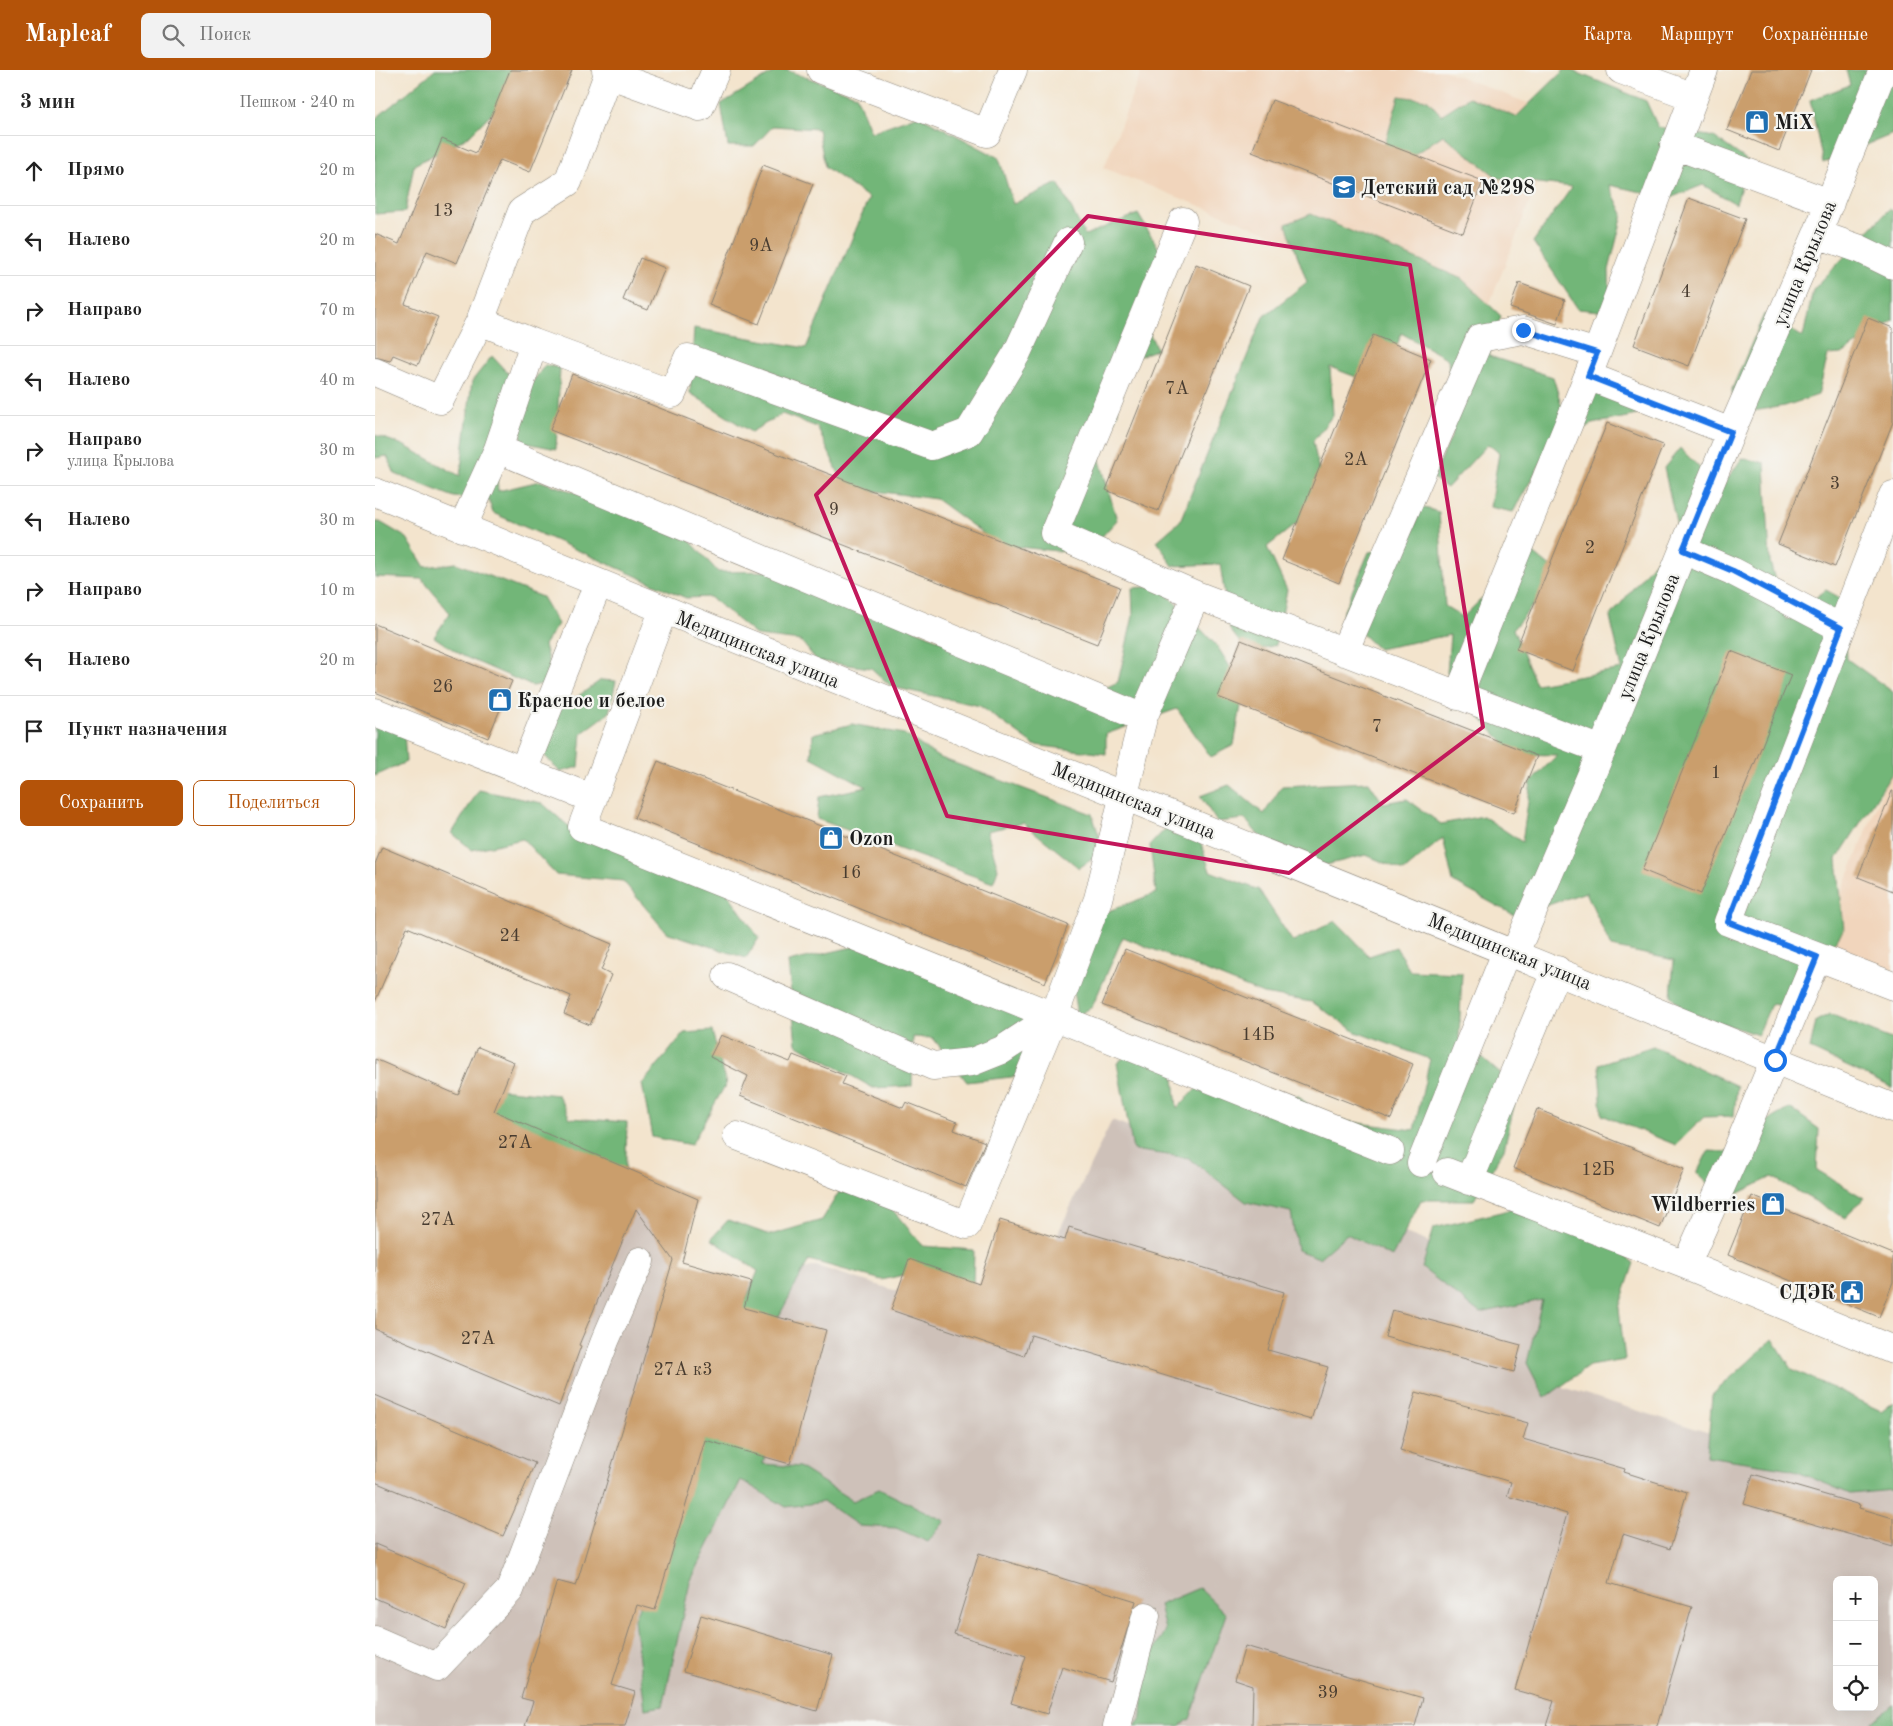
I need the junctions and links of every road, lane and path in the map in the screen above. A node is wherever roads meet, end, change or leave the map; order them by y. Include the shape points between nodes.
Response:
1 (717, 70) edge
2 (821, 70) edge
3 (1013, 70) edge
4 (1621, 70) edge
5 (1703, 70) edge
6 (1883, 70) edge
7 (607, 72) edge
8 (1694, 97) junction
9 (1674, 145) junction
10 (1830, 203) junction
11 (1183, 221) dead end
12 (1817, 234) junction
13 (1068, 242) dead end
14 (1893, 264) edge
15 (480, 321) junction
16 (534, 344) junction
17 (1593, 364) junction
18 (375, 372) edge
19 (1731, 432) junction
20 (498, 449) junction
21 (375, 492) edge
22 (1893, 495) edge
23 (462, 528) junction
24 (1683, 550) junction
25 (598, 584) junction
26 (1196, 595) junction
27 (663, 611) junction
28 (1841, 628) junction
29 (1344, 652) junction
30 (1458, 696) junction
31 (375, 712) edge
32 (1143, 718) junction
33 (1602, 750) junction
34 (523, 771) junction
35 (1125, 796) junction
36 (593, 799) junction
37 (1511, 952) junction
38 (1817, 957) junction
39 (1557, 970) junction
40 (727, 976) dead end
41 (1893, 986) edge
42 (1053, 1016) junction
43 (1775, 1060) junction
44 (1893, 1108) edge
45 (737, 1136) dead end
46 (1390, 1151) dead end
47 (1421, 1163) dead end
48 (640, 1261) dead end
49 (1686, 1266) junction
50 (1893, 1350) edge
51 (1146, 1616) dead end
52 (375, 1640) edge
53 (1117, 1726) edge

1 - 7 street via 700,107
2 - 3 street via 987,133
4 - 8 street
5 - 8 street
6 - 10 street, улица Крылова
7 - 15 street via 568,182 522,211
8 - 9 street
9 - 10 street
9 - 17 street
10 - 12 street, улица Крылова
11 - 26 street via 1054,533
12 - 14 street
12 - 19 street, улица Крылова
13 - 16 street via 1017,353 969,432 932,446 688,358 672,394
15 - 16 street
15 - 18 street via 440,400
16 - 20 street
17 - 19 street
17 - 29 street via 1523,330 1480,338
17 - 30 street
19 - 24 street, улица Крылова
20 - 23 street
20 - 32 street
21 - 23 street, Медицинская улица
22 - 28 street
23 - 25 street, Медицинская улица
24 - 28 street via 1733,571
24 - 33 street, улица Крылова
25 - 27 street, Медицинская улица
25 - 34 street
26 - 29 street
26 - 32 street
27 - 35 street, Медицинская улица
27 - 36 street
28 - 38 street via 1728,922
29 - 30 street
30 - 33 street
31 - 34 street
32 - 35 street
33 - 37 street, улица Крылова
34 - 36 street
35 - 37 street, Медицинская улица
35 - 42 street via 1097,899
36 - 42 street via 582,828
37 - 39 street, Медицинская улица
37 - 47 street, улица Крылова
38 - 41 street
38 - 43 street
39 - 43 street, Медицинская улица
39 - 49 street via 1458,1177
40 - 42 street via 933,1066 972,1062 1002,1050
42 - 45 street via 967,1225
42 - 46 street
43 - 44 street, Медицинская улица
43 - 49 street
48 - 52 street via 601,1350 510,1590 437,1668
49 - 50 street
51 - 53 street

